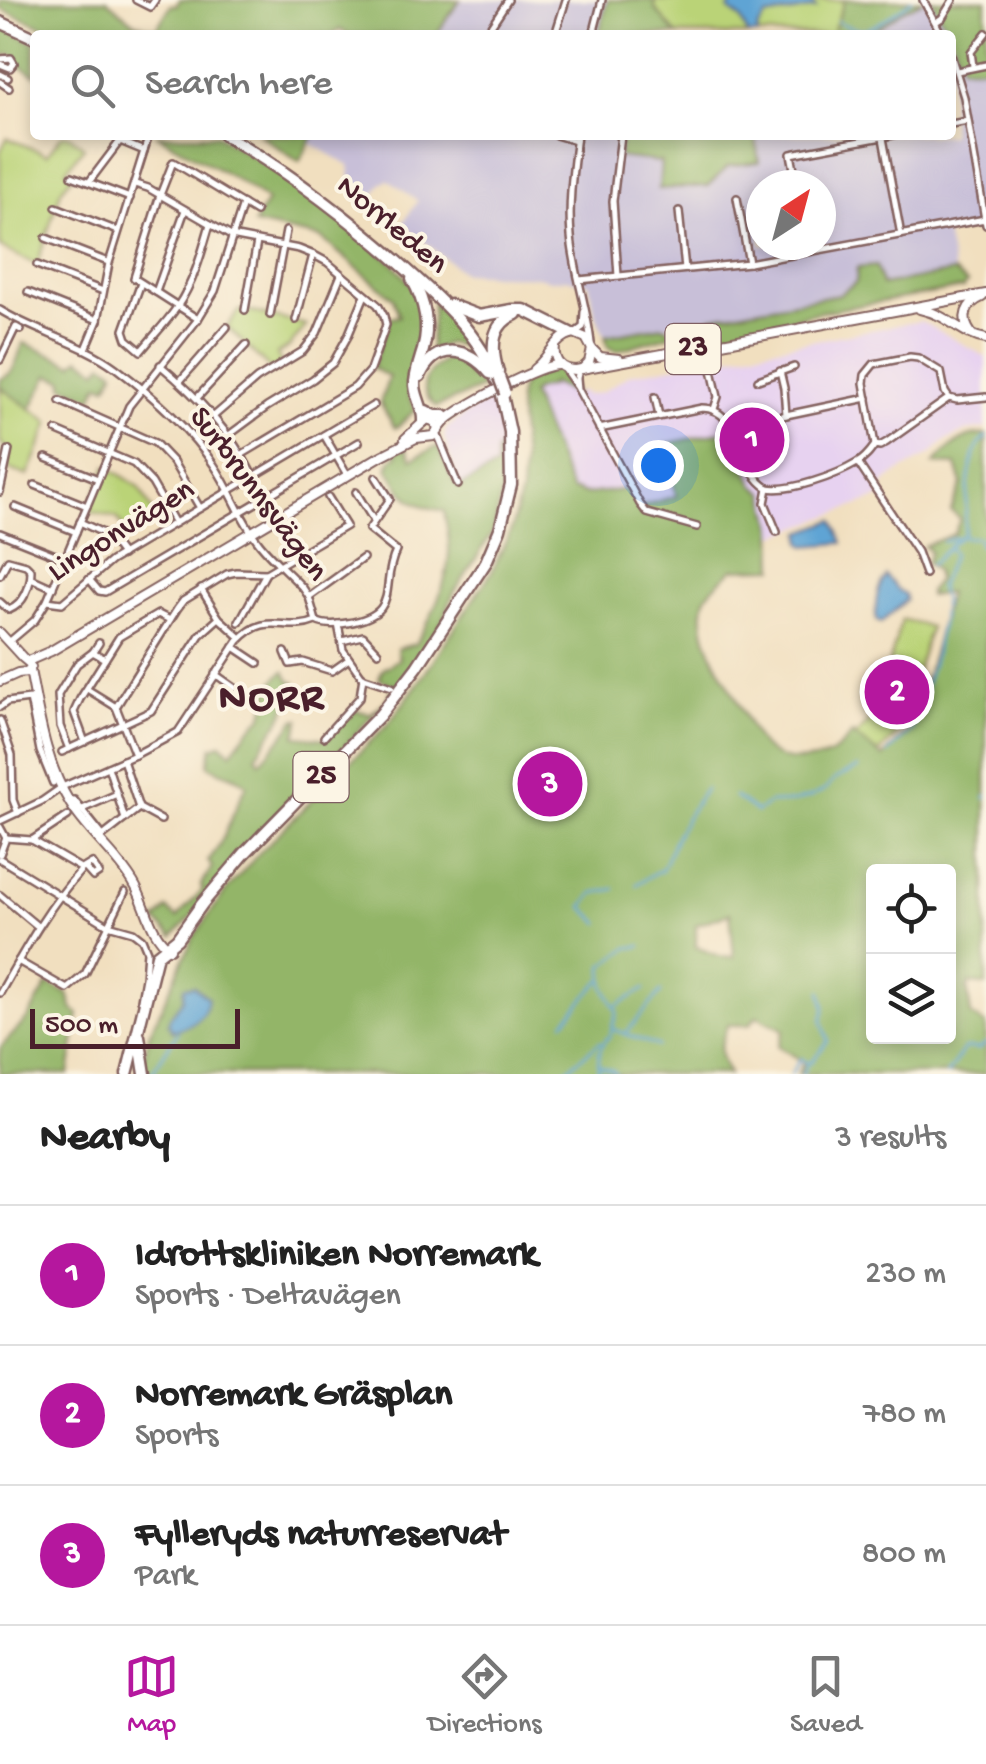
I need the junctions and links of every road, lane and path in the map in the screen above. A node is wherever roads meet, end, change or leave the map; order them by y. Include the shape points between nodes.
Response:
1 (136, 0) edge
2 (154, 0) edge
3 (508, 0) edge
4 (566, 0) edge
5 (602, 0) edge
6 (923, 0) edge
7 (953, 0) edge
8 (0, 20) edge
9 (937, 21) junction
10 (488, 30) edge
11 (557, 30) edge
12 (594, 30) edge
13 (940, 30) edge
14 (986, 33) edge
15 (30, 35) edge
16 (986, 65) edge
17 (973, 66) junction
18 (957, 70) joint
19 (0, 74) edge
20 (8, 78) dead end
21 (0, 82) edge
22 (9, 88) dead end
23 (968, 121) junction
24 (956, 123) edge
25 (148, 140) edge
26 (236, 140) edge
27 (236, 140) edge
28 (576, 140) edge
29 (620, 140) edge
30 (862, 140) edge
31 (883, 140) edge
32 (144, 151) junction
33 (794, 170) edge
34 (72, 176) dead end
35 (89, 182) junction
36 (134, 184) junction
37 (983, 192) edge
38 (160, 195) junction
39 (130, 198) junction
40 (737, 198) dead end
41 (243, 204) junction
42 (56, 207) dead end
43 (185, 210) junction
44 (679, 211) dead end
45 (256, 212) dead end
46 (986, 221) edge
47 (210, 224) junction
48 (286, 231) dead end
49 (119, 232) junction
50 (902, 235) junction
51 (234, 237) junction
52 (46, 238) dead end
53 (257, 242) junction
54 (836, 244) edge
55 (283, 246) junction
56 (314, 255) junction
57 (762, 260) edge
58 (109, 263) junction
59 (400, 263) junction
60 (750, 263) junction
61 (38, 265) dead end
62 (685, 270) junction
63 (342, 274) junction
64 (618, 276) junction
65 (579, 280) junction
66 (141, 283) junction
67 (581, 289) junction
68 (104, 291) junction
69 (28, 292) dead end
70 (156, 292) junction
71 (986, 293) edge
72 (365, 294) junction
73 (442, 300) junction
74 (178, 306) junction
75 (911, 308) junction
76 (0, 310) edge
77 (245, 310) dead end
78 (270, 314) dead end
79 (198, 319) junction
80 (98, 320) junction
81 (296, 320) dead end
82 (227, 327) dead end
83 (21, 330) dead end
84 (572, 333) junction
85 (974, 336) junction
86 (986, 339) edge
87 (557, 343) junction
88 (246, 345) dead end
89 (592, 347) junction
90 (86, 349) junction
91 (1, 355) edge
92 (710, 361) dead end
93 (160, 365) junction
94 (561, 366) junction
95 (794, 366) dead end
96 (581, 369) junction
97 (780, 371) junction
98 (498, 380) junction
99 (758, 380) dead end
100 (179, 381) junction
101 (141, 389) junction
102 (578, 389) junction
103 (655, 396) dead end
104 (986, 397) edge
105 (197, 398) junction
106 (866, 398) junction
107 (949, 398) junction
108 (60, 401) dead end
109 (374, 406) dead end
110 (714, 409) junction
111 (786, 415) junction
112 (214, 416) junction
113 (659, 416) junction
114 (429, 419) junction
115 (120, 426) junction
116 (599, 428) junction
117 (733, 431) junction
118 (58, 432) dead end
119 (229, 435) junction
120 (324, 435) junction
121 (432, 435) junction
122 (359, 442) dead end
123 (875, 446) junction
124 (8, 450) dead end
125 (109, 453) junction
126 (242, 454) junction
127 (336, 456) junction
128 (379, 457) junction
129 (46, 458) dead end
130 (858, 463) junction
131 (345, 475) junction
132 (252, 476) junction
133 (376, 477) dead end
134 (98, 479) junction
135 (35, 484) dead end
136 (458, 485) dead end
137 (768, 488) junction
138 (230, 491) junction
139 (0, 492) edge
140 (356, 492) dead end
141 (328, 496) dead end
142 (87, 506) junction
143 (16, 507) dead end
144 (200, 508) junction
145 (241, 512) junction
146 (374, 521) junction
147 (80, 522) junction
148 (176, 523) junction
149 (697, 527) dead end
150 (76, 532) junction
151 (777, 532) dead end
152 (0, 533) edge
153 (253, 533) junction
154 (122, 555) junction
155 (364, 558) dead end
156 (65, 559) junction
157 (281, 565) junction
158 (266, 573) junction
159 (925, 574) dead end
160 (0, 576) edge
161 (31, 578) junction
162 (88, 579) junction
163 (53, 588) junction
164 (202, 590) junction
165 (309, 596) junction
166 (48, 601) junction
167 (0, 602) edge
168 (219, 618) junction
169 (170, 620) junction
170 (316, 621) junction
171 (240, 622) dead end
172 (338, 624) junction
173 (240, 638) junction
174 (4, 639) edge
175 (342, 641) junction
176 (99, 643) dead end
177 (234, 646) junction
178 (93, 652) junction
179 (285, 652) dead end
180 (378, 652) dead end
181 (349, 659) junction
182 (104, 660) junction
183 (258, 663) dead end
184 (24, 667) junction
185 (215, 674) junction
186 (363, 677) junction
187 (0, 681) edge
188 (392, 686) dead end
189 (87, 688) junction
190 (235, 688) dead end
191 (33, 697) junction
192 (0, 707) edge
193 (116, 707) junction
194 (0, 720) edge
195 (122, 726) junction
196 (324, 736) dead end
197 (85, 742) junction
198 (135, 755) junction
199 (123, 760) junction
200 (108, 767) junction
201 (58, 785) junction
202 (117, 794) junction
203 (74, 800) dead end
204 (140, 808) junction
205 (80, 810) junction
206 (18, 812) junction
207 (68, 816) dead end
208 (125, 820) junction
209 (161, 820) dead end
210 (0, 824) edge
211 (6, 838) junction
212 (32, 840) junction
213 (0, 857) edge
214 (125, 892) dead end
215 (60, 894) junction
216 (0, 895) edge
217 (108, 925) junction
218 (37, 926) junction
219 (168, 948) junction
220 (18, 961) junction
221 (0, 993) edge
222 (137, 1037) junction
223 (125, 1074) edge
224 (145, 1074) edge

1 - 2 street via 150,6
3 - 10 street
4 - 11 street
5 - 12 street
6 - 9 street
7 - 9 street
8 - 15 highway
9 - 13 street
14 - 17 street via 971,52
16 - 17 street
17 - 18 street
18 - 23 street
19 - 20 street
21 - 22 street
23 - 24 street
23 - 37 street
25 - 32 street
26 - 59 highway, Norrleden / 23
27 - 73 highway, Norrleden / 23 via 350,217
28 - 65 street via 570,211
29 - 64 street via 613,201
30 - 33 street via 791,154
31 - 50 street
32 - 35 street via 120,141
32 - 36 street
34 - 35 street
35 - 39 street
36 - 38 street
36 - 39 street
37 - 46 street
38 - 41 street via 174,162
38 - 43 street
38 - 66 street via 134,278
39 - 49 street
40 - 60 street
41 - 45 street
41 - 51 street
42 - 49 street
43 - 47 street
43 - 70 street
44 - 62 street
46 - 50 street
47 - 51 street
47 - 74 street
48 - 55 street
49 - 58 street
50 - 54 street
51 - 53 street
51 - 79 street
52 - 58 street
53 - 55 street
53 - 77 street
55 - 56 street
55 - 78 street
56 - 63 street
56 - 81 street
57 - 60 street
58 - 68 street
59 - 98 highway, Norrleden / 25 via 460,322
59 - 114 highway, 23 via 426,318 414,385
60 - 62 street
61 - 68 street
62 - 64 street
63 - 72 street
63 - 112 street via 303,351
64 - 65 street
65 - 67 street
66 - 70 street
66 - 74 street via 124,332 142,351
67 - 84 street via 584,323
67 - 89 street
68 - 80 street
69 - 80 street
70 - 74 street
71 - 75 main road, 23
71 - 85 main road via 966,310
71 - 89 main road, 23 via 634,357 605,358
72 - 119 street via 333,363
72 - 126 street via 386,325 370,370 355,387
73 - 84 highway, 23 via 474,316 528,311
73 - 98 highway, Norrleden / 25 via 477,339
74 - 79 street
75 - 85 main road via 940,314
75 - 96 main road, 23
76 - 90 street, Surbrunnsvägen
79 - 93 street
80 - 90 street
82 - 100 street
83 - 91 street via 16,328
84 - 87 main road
84 - 89 main road, 23
85 - 86 main road
87 - 94 main road
87 - 98 highway via 555,332 532,316 506,318 493,348
87 - 114 main road via 536,368
88 - 105 street
89 - 96 main road
90 - 101 street, Surbrunnsvägen
92 - 110 street
93 - 100 street
93 - 101 street
94 - 96 main road, 23
94 - 102 street
94 - 121 main road, 23 via 547,366 490,394
95 - 97 street
96 - 102 street
97 - 99 street
97 - 111 street
98 - 114 highway via 469,355 440,354 419,380
98 - 219 highway, 25, bridge via 513,422 516,460 507,523 494,555 380,715 245,854
100 - 105 street
101 - 115 street
101 - 138 street, Surbrunnsvägen via 193,438
102 - 116 street
103 - 113 street
104 - 107 street
105 - 112 street
106 - 107 street via 869,367 910,357 941,372
106 - 111 street
106 - 123 street
107 - 123 street
108 - 115 street
109 - 120 street, Lingonvägen
110 - 113 street
110 - 117 street
111 - 117 street
112 - 119 street
113 - 116 street
114 - 121 main road via 438,424
114 - 121 main road, 23 via 420,432
114 - 128 main road
115 - 125 street
115 - 144 street via 163,450
116 - 149 street via 647,513
117 - 137 street via 754,476
118 - 125 street
119 - 126 street
120 - 127 street
120 - 132 street, Lingonvägen
121 - 128 main road
121 - 136 street
122 - 127 street
123 - 130 street
124 - 139 street
125 - 134 street
125 - 148 street via 147,476
126 - 132 street
127 - 131 street
127 - 145 street
128 - 131 main road
129 - 134 street
130 - 137 street via 780,490
130 - 159 street
131 - 153 main road
132 - 138 street, Lingonvägen
133 - 146 street via 390,499
134 - 142 street
135 - 142 street
137 - 151 street via 765,503
138 - 144 street, Lingonvägen
138 - 145 street, Surbrunnsvägen
140 - 146 street
141 - 157 street via 346,526
142 - 147 street
143 - 150 street
144 - 148 street, Lingonvägen
145 - 153 street, Surbrunnsvägen
145 - 162 street via 105,592
146 - 172 street via 368,529 396,550 388,594 364,619
147 - 150 street
147 - 154 street via 107,535
148 - 154 street, Lingonvägen
150 - 156 street
152 - 156 street
153 - 157 street, Surbrunnsvägen
153 - 184 main road
154 - 162 street, Lingonvägen
155 - 165 street
156 - 163 street
157 - 158 street
157 - 165 street, Surbrunnsvägen
158 - 164 street via 228,574
158 - 171 street
160 - 161 street via 11,559 30,568
161 - 163 street
161 - 167 street via 17,607
162 - 166 street, Lingonvägen via 62,604
163 - 166 street
164 - 168 street
164 - 169 street
165 - 170 street, Surbrunnsvägen
166 - 174 street via 32,623
168 - 173 street
168 - 195 street via 200,635 154,708
169 - 182 street via 158,614 120,636
169 - 193 street
170 - 172 street
170 - 173 street via 260,624
172 - 175 street
173 - 177 street
174 - 184 main road
175 - 180 street via 364,636
175 - 181 street
176 - 178 street
177 - 183 street
177 - 185 street
178 - 182 street
178 - 197 street via 59,692 66,751
179 - 181 street via 290,664 332,671
181 - 186 street
182 - 189 street
184 - 187 main road
184 - 191 main road
185 - 190 street
185 - 198 street via 178,732
186 - 188 street
186 - 196 street via 360,697
189 - 193 street
189 - 197 street via 74,712
191 - 192 street
191 - 201 main road
193 - 195 street
194 - 206 street via 12,755
195 - 197 street
195 - 198 street
198 - 199 street
199 - 200 street
199 - 204 street
200 - 201 street
200 - 202 street
201 - 206 street
201 - 219 main road via 126,870
202 - 205 street
202 - 208 street
203 - 205 street
204 - 208 street
204 - 209 street
205 - 208 street via 103,836
206 - 210 street
207 - 212 street
210 - 211 street
211 - 212 street
211 - 213 street
212 - 215 street via 84,868
213 - 215 street
214 - 217 street
215 - 217 street
215 - 218 street
216 - 218 street
217 - 220 street via 86,974 67,989
217 - 223 street via 138,934 147,951
218 - 220 street
219 - 222 highway, 25 via 155,959
220 - 221 street
222 - 223 highway, 25
222 - 224 highway

